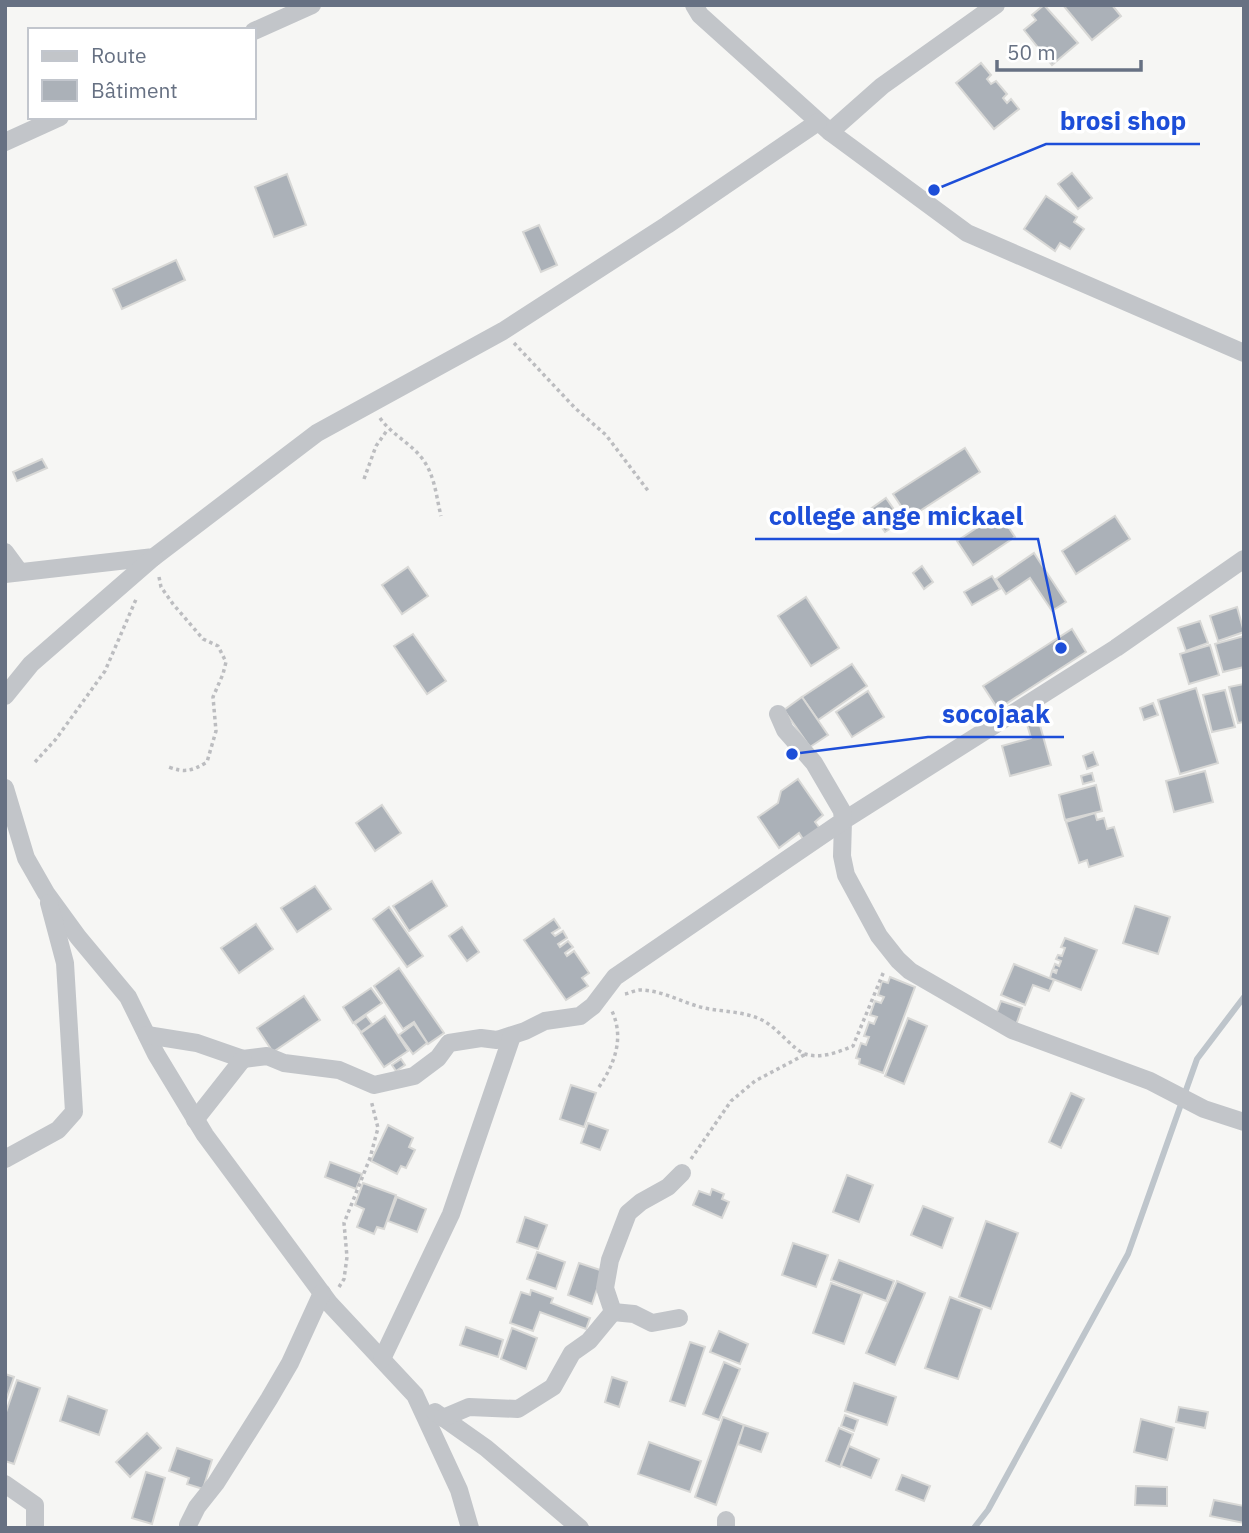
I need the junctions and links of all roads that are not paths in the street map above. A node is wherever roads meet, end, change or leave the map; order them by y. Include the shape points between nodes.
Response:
1 (312, 5) edge
2 (694, 5) edge
3 (996, 5) edge
4 (256, 30) edge
5 (56, 119) edge
6 (824, 127) junction
7 (5, 142) edge
8 (1244, 353) edge
9 (5, 552) edge
10 (154, 557) junction
11 (1244, 559) edge
12 (12, 572) edge
13 (5, 696) edge
14 (778, 714) dead end
15 (5, 788) edge
16 (843, 821) junction
17 (46, 893) junction
18 (147, 1035) junction
19 (512, 1035) junction
20 (243, 1059) junction
21 (195, 1120) junction
22 (1244, 1122) edge
23 (5, 1159) edge
24 (681, 1173) road end
25 (326, 1298) junction
26 (613, 1312) junction
27 (679, 1318) dead end
28 (382, 1359) junction
29 (415, 1395) junction
30 (443, 1418) junction
31 (5, 1484) edge
32 (35, 1528) edge
33 (189, 1528) edge
34 (470, 1528) edge
35 (580, 1528) edge

1 - 4 street
2 - 6 street
3 - 6 street
5 - 7 street
6 - 8 street via 967,233
6 - 10 street via 503,331 317,433
9 - 12 street
10 - 12 street
10 - 13 street via 31,664
11 - 16 street via 1115,648
14 - 16 street via 785,730 814,763 842,811
15 - 17 street via 26,858
16 - 19 street via 615,977 580,1016 545,1021
16 - 22 street via 846,875 879,936 910,971 1012,1030
17 - 18 street via 128,997
17 - 23 street via 65,963 74,1112 58,1130
18 - 20 street via 197,1043
18 - 21 street
19 - 20 street via 449,1043 414,1076 373,1085 339,1070 284,1063 267,1056
19 - 28 street via 450,1214
20 - 21 street
21 - 25 street
24 - 26 street via 628,1213 605,1288
25 - 28 street
25 - 33 street via 229,1462 197,1507
26 - 27 street via 634,1314 652,1323
26 - 30 street via 589,1341 572,1353 553,1387 518,1409 469,1407
28 - 29 street
29 - 30 street
29 - 34 street via 459,1490
30 - 35 street via 496,1456
31 - 32 street via 35,1505

